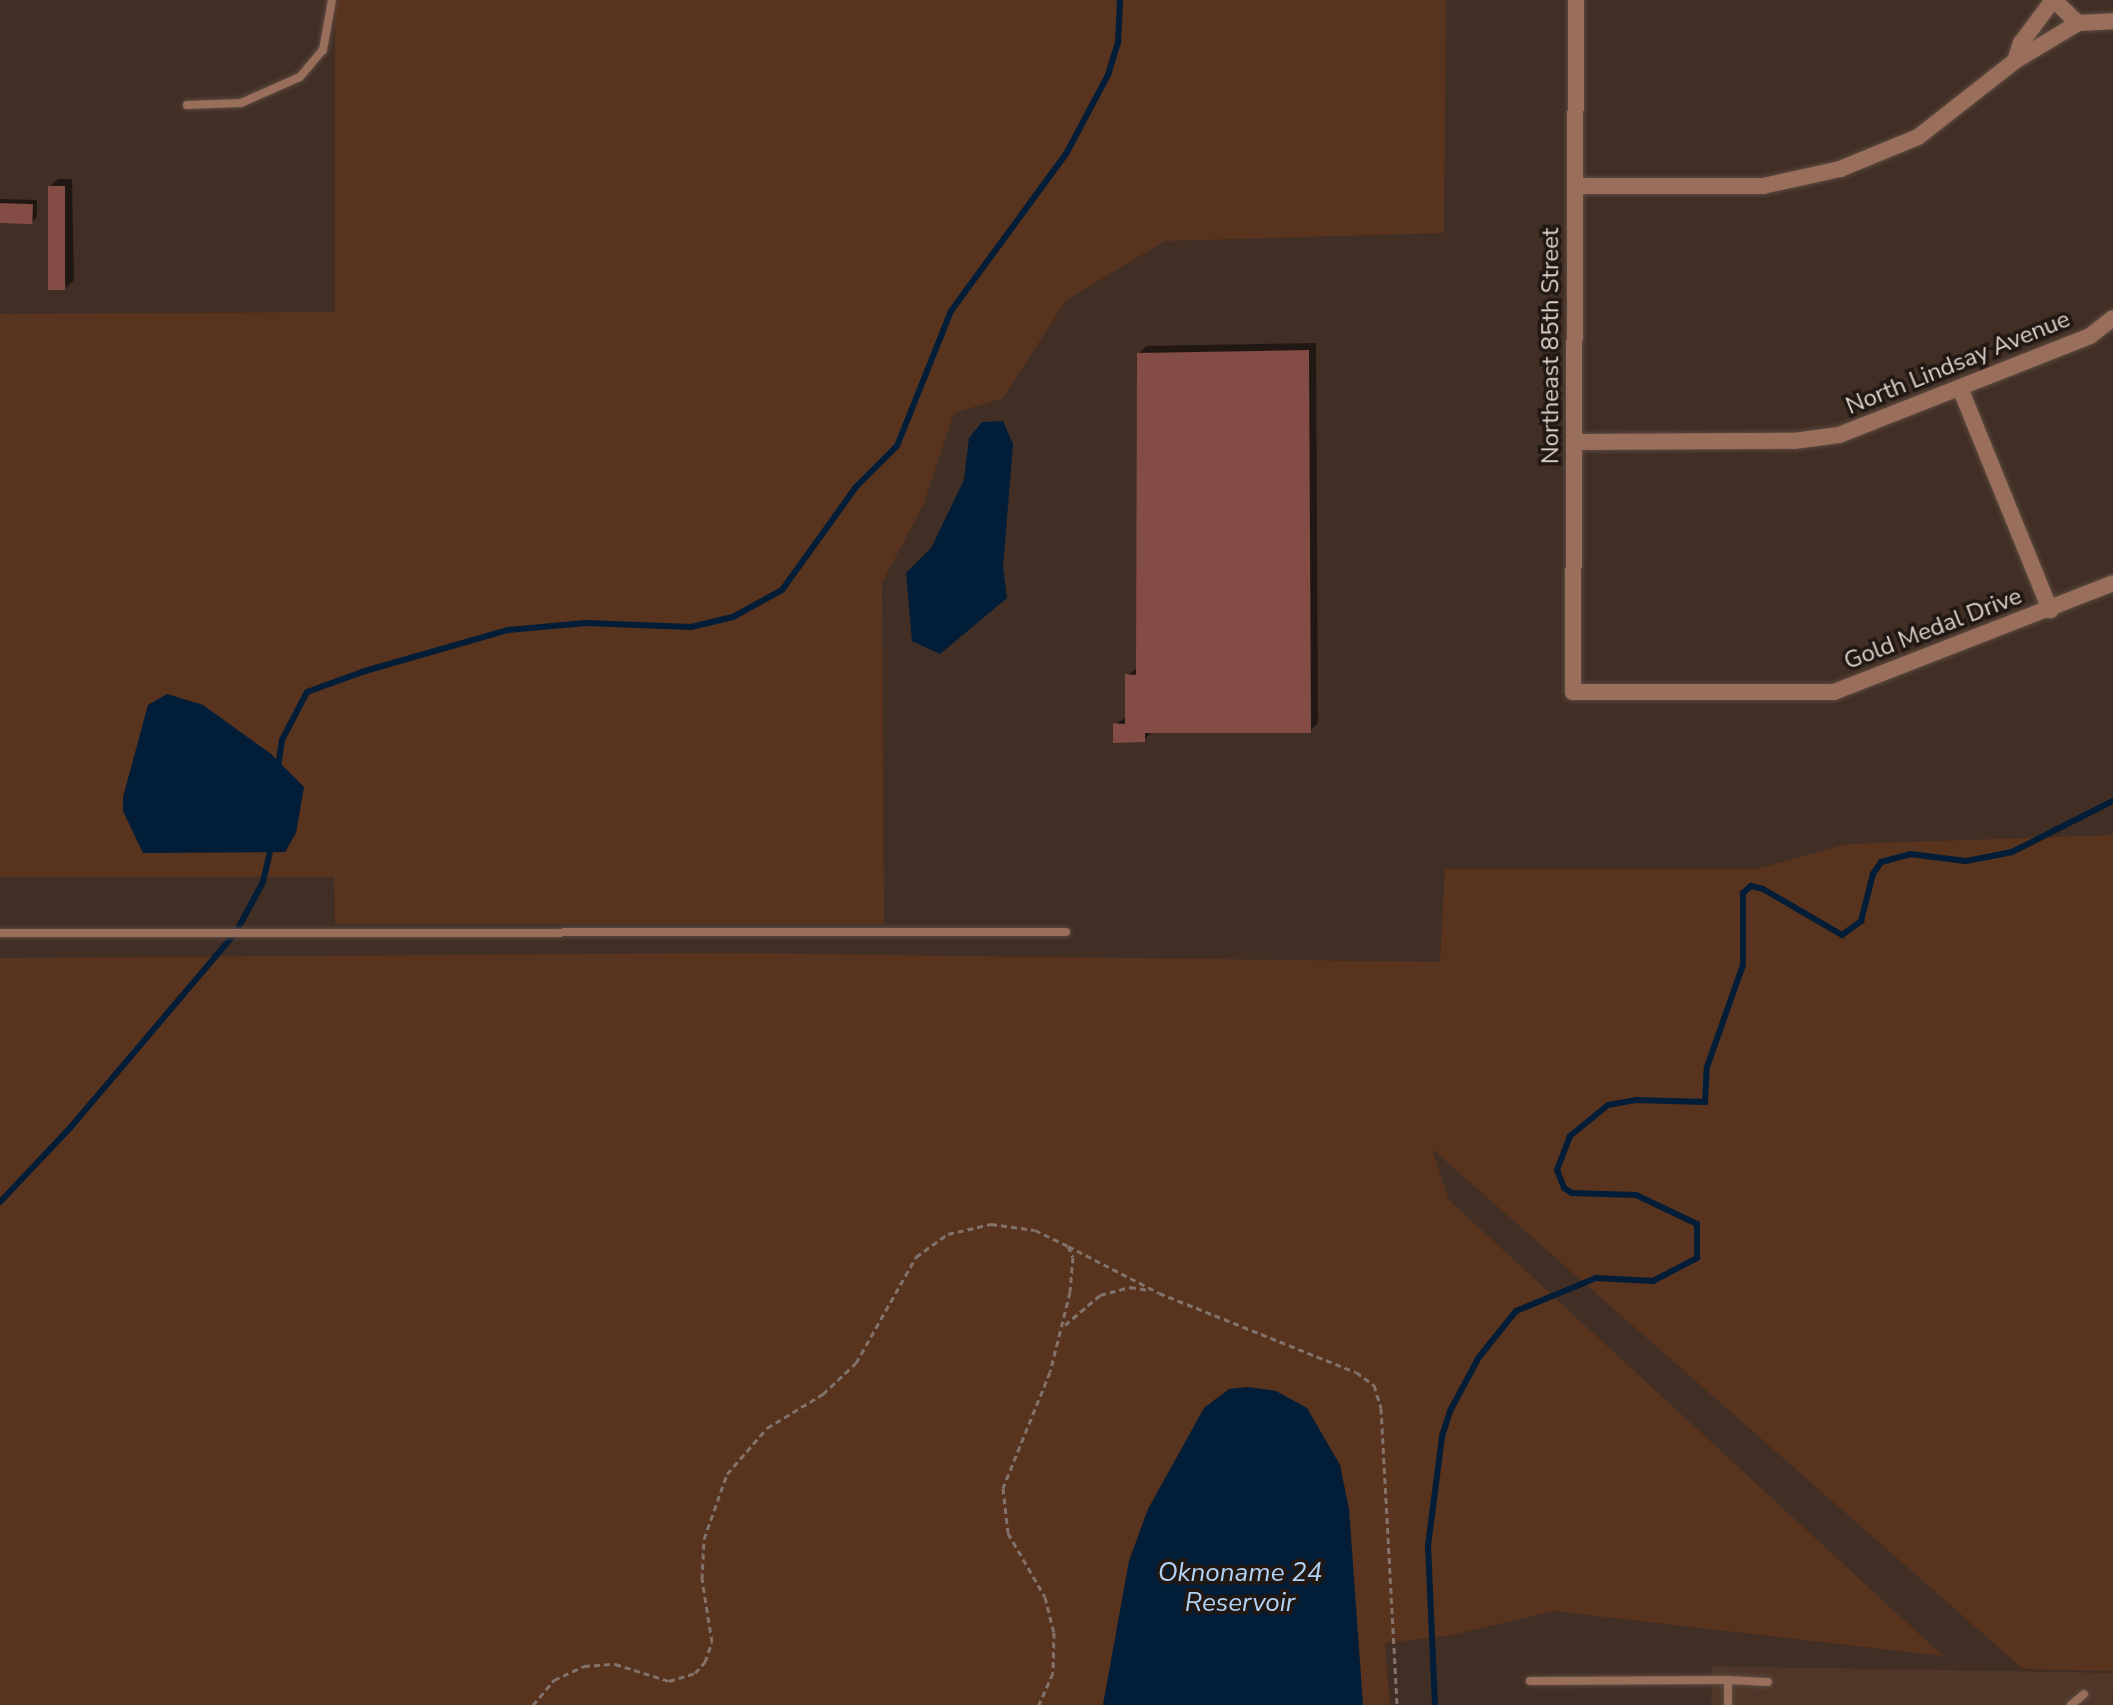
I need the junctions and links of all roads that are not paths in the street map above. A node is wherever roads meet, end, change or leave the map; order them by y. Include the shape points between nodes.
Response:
1 (332, 0) edge
2 (1576, 0) edge
3 (2054, 0) edge
4 (2078, 23) junction
5 (2110, 24) edge
6 (2015, 61) junction
7 (187, 105) dead end
8 (1575, 186) junction
9 (2113, 318) edge
10 (1960, 388) junction
11 (1575, 442) junction
12 (2113, 583) edge
13 (2050, 610) junction
14 (1573, 692) joint
15 (1066, 932) dead end
16 (0, 933) edge
17 (1728, 1680) junction
18 (1530, 1681) dead end
19 (1768, 1682) dead end
20 (2084, 1694) dead end
21 (1728, 1705) edge
22 (2071, 1705) edge

1 - 7 lane via 323,50 300,77 241,103
2 - 8 street, Northeast 85th Street
3 - 4 street
3 - 6 street via 2021,43
4 - 5 street
4 - 6 street
6 - 8 street via 1918,137 1840,169 1763,186
8 - 11 street, Northeast 85th Street
9 - 10 street, North Lindsay Avenue via 2090,336
10 - 11 street, North Lindsay Avenue via 1839,435 1794,441
10 - 13 street
11 - 14 street, Northeast 85th Street
12 - 13 street, Gold Medal Drive
13 - 14 street, Gold Medal Drive via 1834,692
15 - 16 lane
17 - 18 lane
17 - 19 lane
17 - 21 lane
20 - 22 lane

